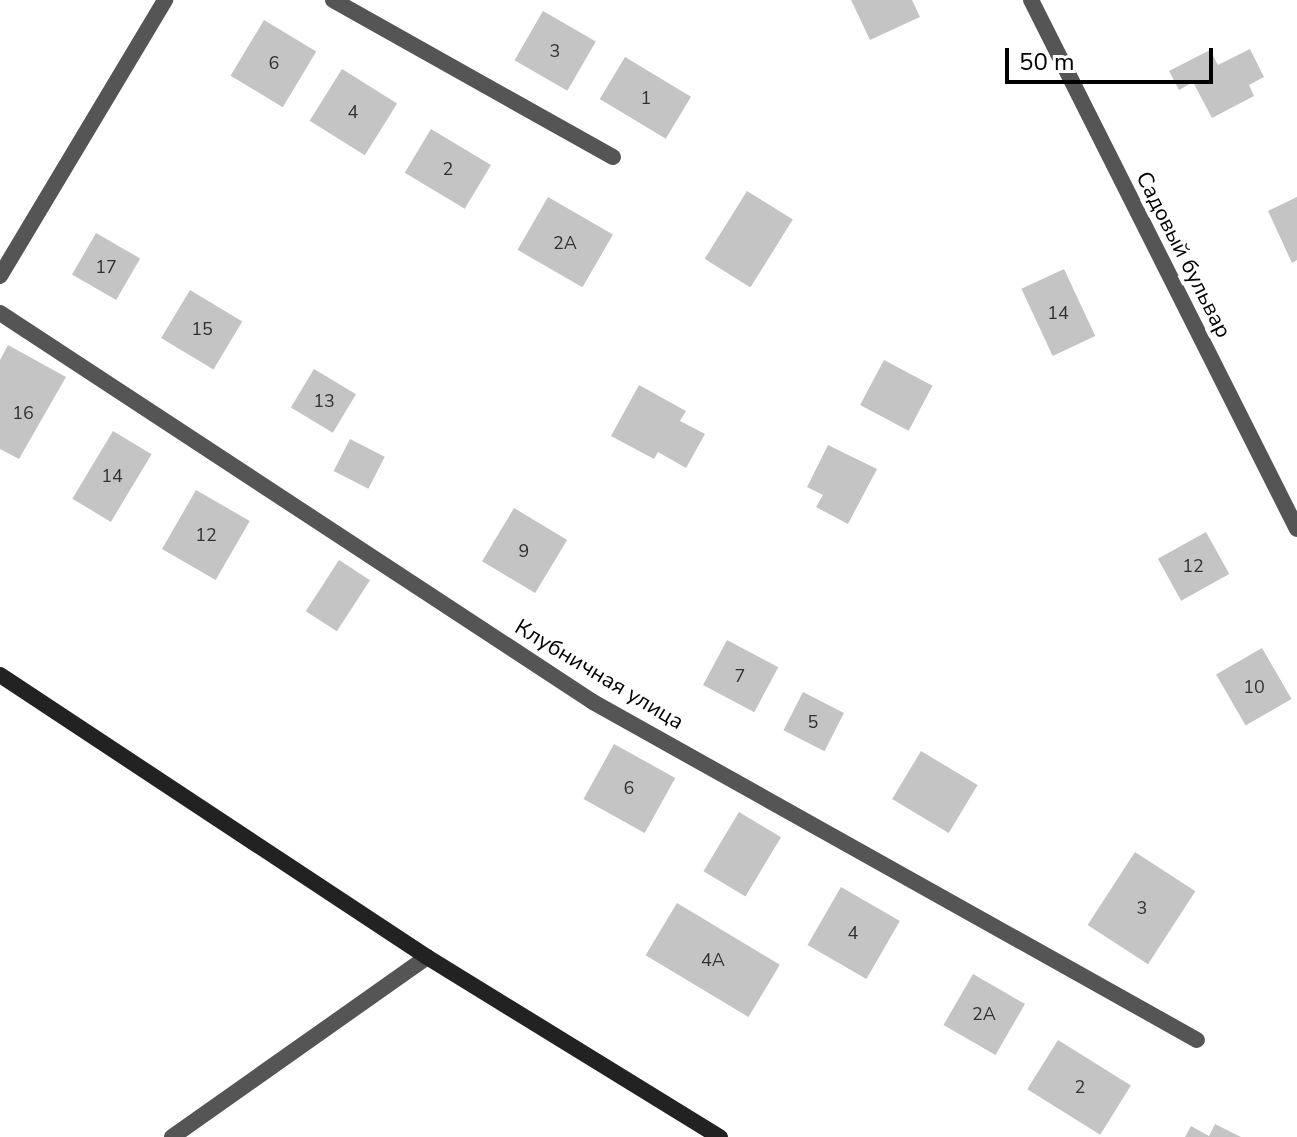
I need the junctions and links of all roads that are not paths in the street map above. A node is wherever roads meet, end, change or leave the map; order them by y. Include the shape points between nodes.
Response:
1 (165, 0) edge
2 (333, 0) edge
3 (1031, 0) edge
4 (613, 157) dead end
5 (0, 276) edge
6 (0, 313) edge
7 (1297, 529) edge
8 (0, 675) edge
9 (427, 957) junction
10 (1197, 1040) dead end
11 (172, 1137) edge
12 (720, 1137) edge

1 - 5 street
2 - 4 street
3 - 7 street, Садовый бульвар
6 - 10 street, Клубничная улица via 593,702
8 - 9 main road
9 - 11 street
9 - 12 main road

